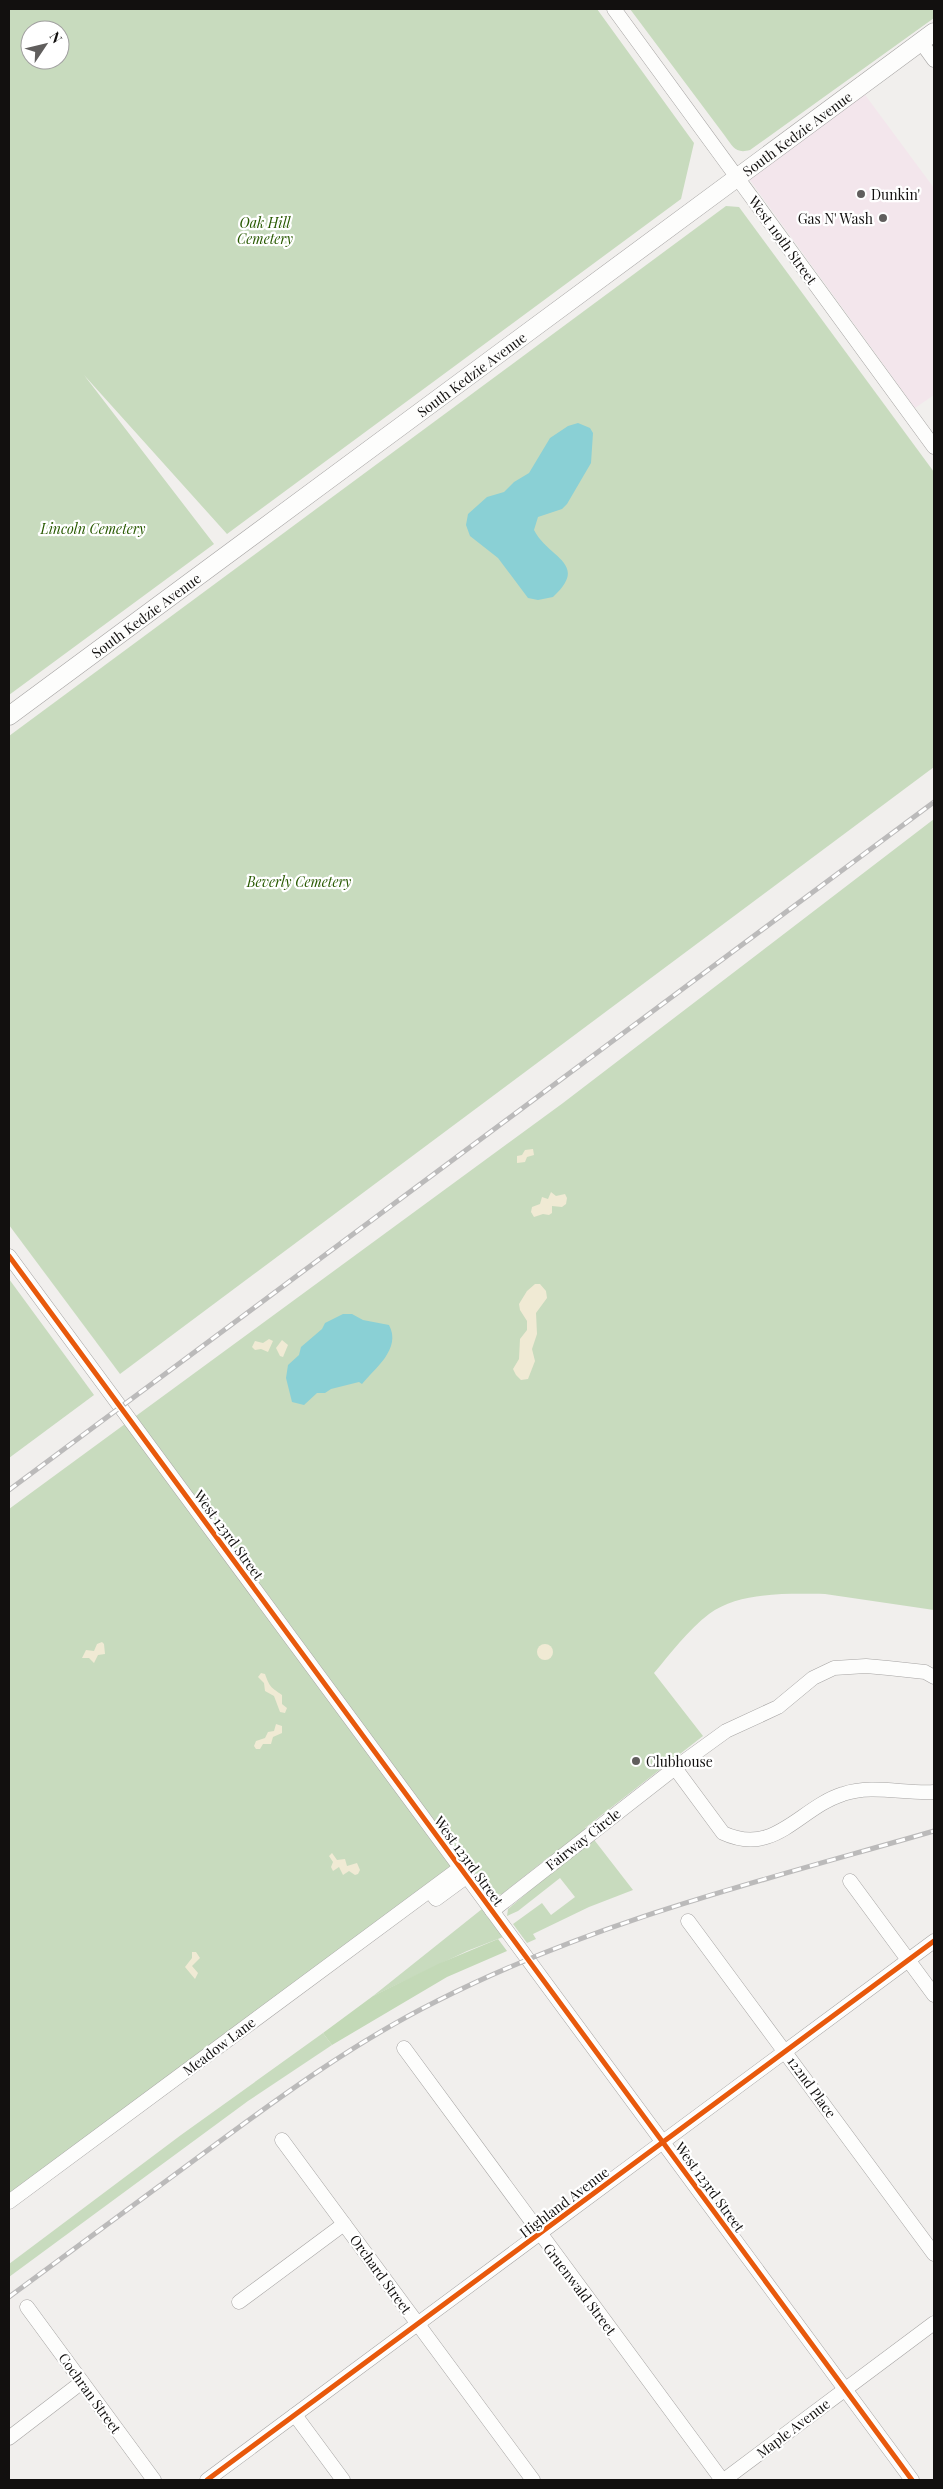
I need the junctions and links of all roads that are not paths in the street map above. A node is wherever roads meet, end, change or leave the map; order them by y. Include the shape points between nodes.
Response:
1 (614, 9) edge
2 (928, 37) edge
3 (934, 60) edge
4 (738, 178) junction
5 (934, 447) edge
6 (9, 716) edge
7 (9, 1256) edge
8 (934, 1677) edge
9 (675, 1768) junction
10 (934, 1792) edge
11 (463, 1872) junction
12 (850, 1881) dead end
13 (492, 1911) junction
14 (688, 1921) dead end
15 (934, 1941) edge
16 (908, 1960) junction
17 (934, 1995) edge
18 (404, 2048) dead end
19 (786, 2051) junction
20 (282, 2140) dead end
21 (663, 2143) junction
22 (9, 2202) edge
23 (344, 2224) junction
24 (539, 2234) junction
25 (934, 2254) edge
26 (239, 2302) dead end
27 (27, 2306) dead end
28 (934, 2323) edge
29 (418, 2324) junction
30 (82, 2382) junction
31 (844, 2389) junction
32 (295, 2415) junction
33 (9, 2438) edge
34 (154, 2480) edge
35 (208, 2480) edge
36 (343, 2480) edge
37 (533, 2480) edge
38 (723, 2480) edge
39 (912, 2480) edge

1 - 4 street, West 119th Street
2 - 3 street
2 - 4 main road, South Kedzie Avenue
4 - 5 street, West 119th Street
4 - 6 main road, South Kedzie Avenue
7 - 11 street, West 123rd Street
8 - 9 street, Fairway Circle via 925,1672 873,1667 834,1668 813,1678 778,1707 726,1731
9 - 10 street via 723,1833 750,1841 777,1834 817,1806 844,1793 872,1789 919,1794
9 - 13 street, Fairway Circle
11 - 13 street, West 123rd Street
11 - 22 street, Meadow Lane
12 - 16 street
13 - 21 street, West 123rd Street
14 - 19 street, 122nd Place
15 - 16 street, Highland Avenue
16 - 17 street
16 - 19 street, Highland Avenue
18 - 24 street, Gruenwald Street
19 - 21 street, Highland Avenue
19 - 25 street, 122nd Place
20 - 23 street, Orchard Street
21 - 24 street, Highland Avenue
21 - 31 street, West 123rd Street
23 - 26 street
23 - 29 street, Orchard Street
24 - 29 street, Highland Avenue
24 - 38 street, Gruenwald Street
27 - 30 street, Cochran Street
28 - 31 street, Maple Avenue
29 - 32 street, Highland Avenue
29 - 37 street, Orchard Street
30 - 33 street
30 - 34 street, Cochran Street
31 - 38 street, Maple Avenue
31 - 39 street, West 123rd Street
32 - 35 street, Highland Avenue
32 - 36 street

